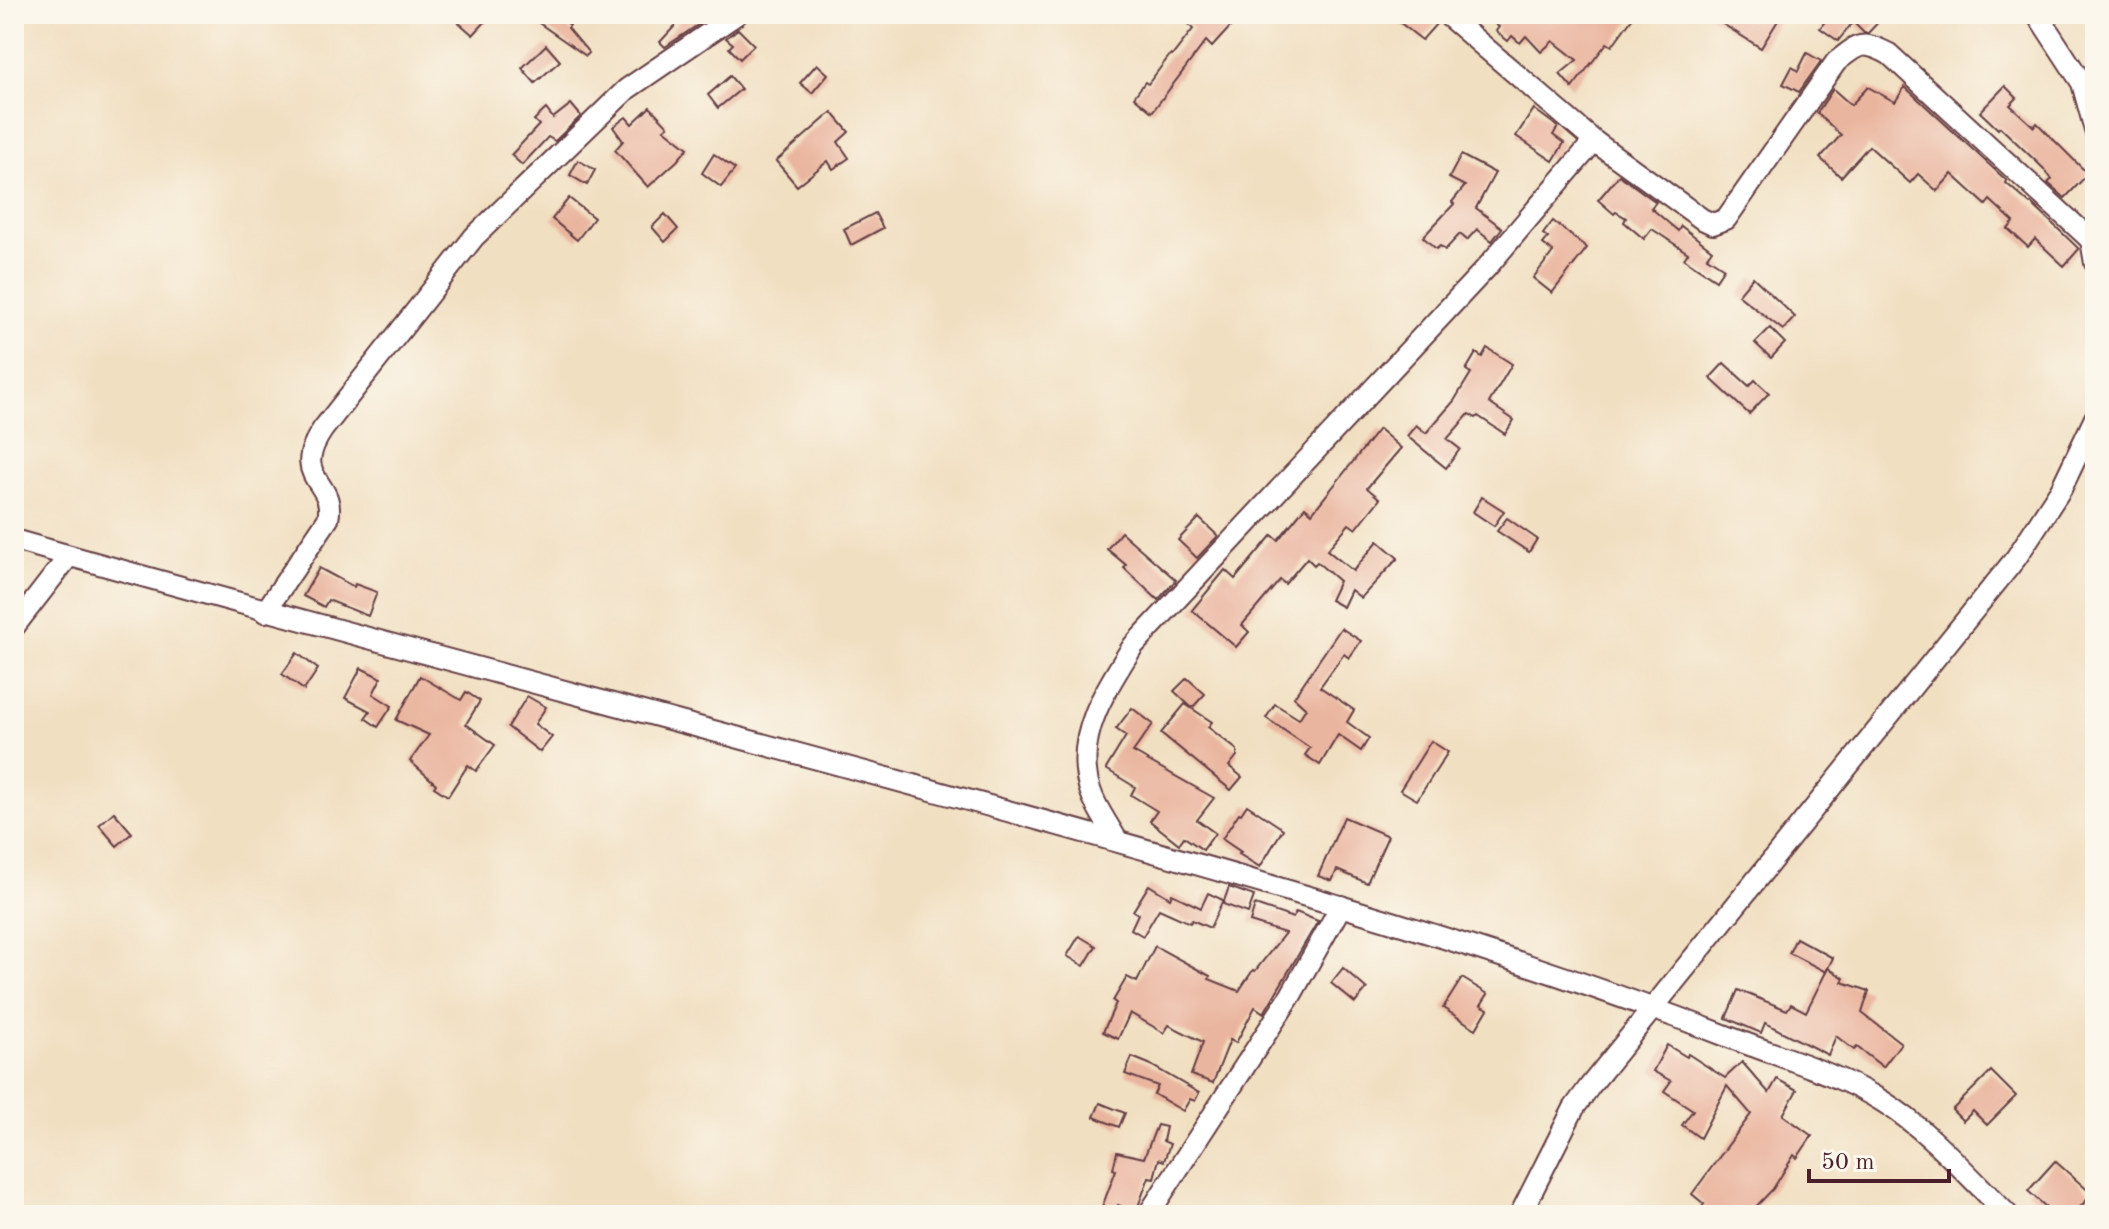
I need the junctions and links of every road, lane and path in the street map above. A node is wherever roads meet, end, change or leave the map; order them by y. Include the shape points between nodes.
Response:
1 (737, 14) edge
2 (1446, 14) edge
3 (2037, 14) edge
4 (2095, 130) edge
5 (1594, 141) junction
6 (2093, 239) edge
7 (2095, 263) edge
8 (2095, 418) edge
9 (14, 540) edge
10 (69, 556) junction
11 (265, 612) junction
12 (14, 627) edge
13 (1117, 840) junction
14 (1341, 906) junction
15 (1653, 1007) junction
16 (1148, 1215) edge
17 (1520, 1215) edge
18 (2008, 1215) edge

1 - 11 street via 627,89 474,237 313,444 310,471 329,502 328,519
2 - 5 street
3 - 4 street via 2082,83
5 - 6 street via 1713,224 1726,219 1836,62 1864,44 1889,54
5 - 13 street via 1488,266 1133,646 1095,712 1086,758 1095,803
6 - 7 street
8 - 15 street via 2061,489 2016,558
9 - 10 street
10 - 11 street
10 - 12 street
11 - 13 street
13 - 14 street
14 - 15 street
14 - 16 street via 1291,995
15 - 17 street via 1574,1108
15 - 18 street via 1882,1101

